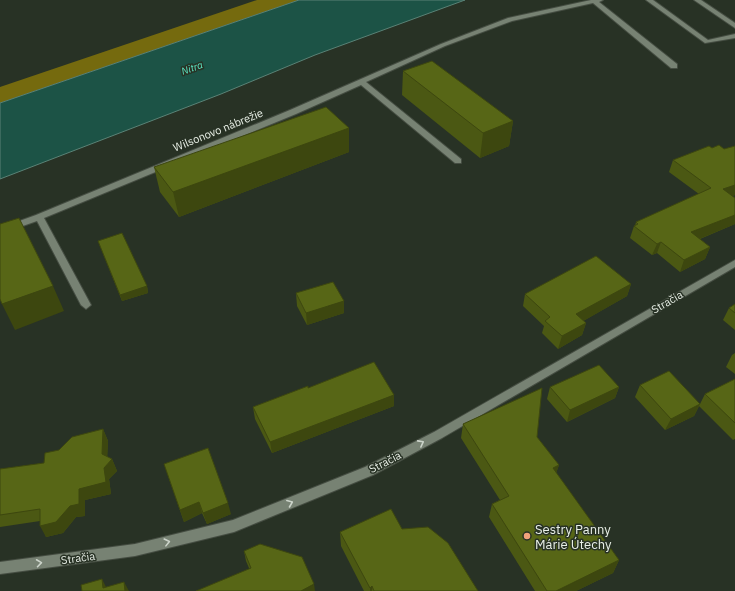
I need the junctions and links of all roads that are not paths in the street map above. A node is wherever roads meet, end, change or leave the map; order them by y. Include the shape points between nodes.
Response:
1 (649, 0) edge
2 (697, 0) edge
3 (597, 1) edge
4 (735, 16) edge
5 (724, 18) junction
6 (735, 26) edge
7 (735, 36) edge
8 (674, 66) dead end
9 (362, 82) junction
10 (458, 161) dead end
11 (39, 217) junction
12 (0, 231) edge
13 (735, 263) edge
14 (86, 305) dead end
15 (0, 568) edge

1 - 7 street via 707,42
2 - 5 street
3 - 8 street, Wilsonovo nábrežie
3 - 9 street, Wilsonovo nábrežie via 510,19 443,45
4 - 5 street
5 - 6 street
9 - 10 street
9 - 11 street, Wilsonovo nábrežie
11 - 12 street, Wilsonovo nábrežie
11 - 14 street
15 -> 13 street, Stračia via 135,550 234,526 369,471 438,435

